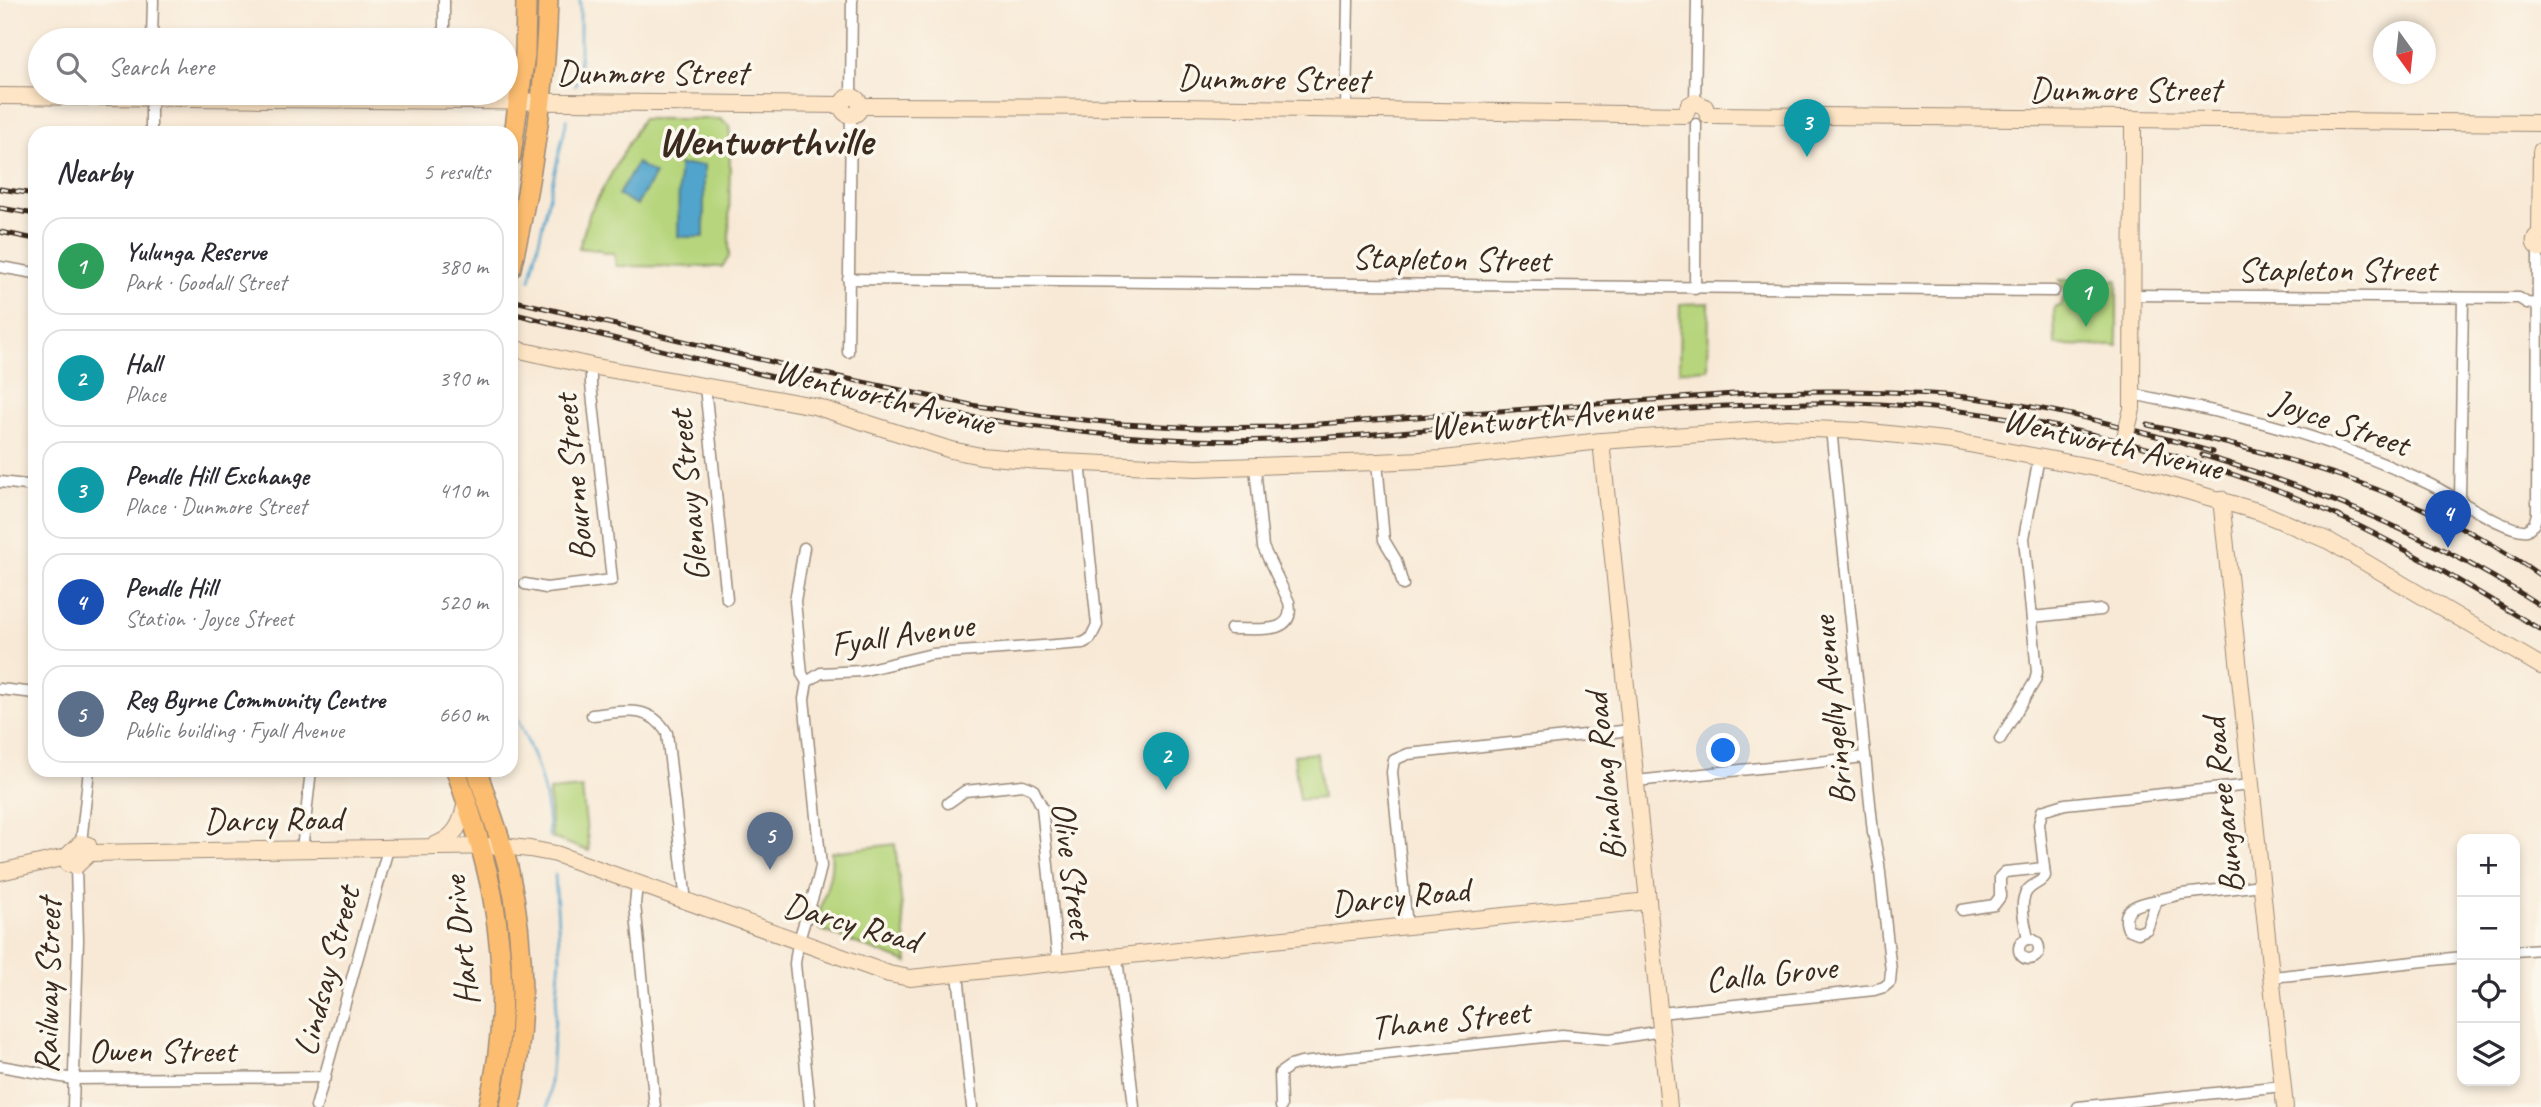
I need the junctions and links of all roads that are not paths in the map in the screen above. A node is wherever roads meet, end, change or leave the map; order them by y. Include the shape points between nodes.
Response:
1 (153, 0) edge
2 (444, 0) edge
3 (526, 0) edge
4 (548, 0) edge
5 (852, 0) edge
6 (1348, 0) edge
7 (1698, 0) edge
8 (152, 28) edge
9 (444, 28) edge
10 (0, 96) edge
11 (28, 96) edge
12 (519, 103) junction
13 (542, 104) junction
14 (151, 105) edge
15 (851, 106) junction
16 (1346, 110) junction
17 (1696, 114) junction
18 (2133, 121) junction
19 (2541, 123) edge
20 (151, 126) edge
21 (516, 126) edge
22 (2541, 151) edge
23 (518, 237) edge
24 (2540, 241) edge
25 (0, 267) edge
26 (28, 272) edge
27 (848, 279) junction
28 (1695, 289) junction
29 (2054, 291) dead end
30 (2132, 295) junction
31 (2463, 298) junction
32 (2539, 304) junction
33 (518, 350) edge
34 (848, 352) dead end
35 (591, 366) junction
36 (705, 387) junction
37 (2132, 402) junction
38 (1831, 429) junction
39 (1601, 441) junction
40 (2039, 457) junction
41 (2539, 462) edge
42 (1080, 463) junction
43 (1377, 463) junction
44 (1255, 467) junction
45 (2117, 472) junction
46 (0, 482) edge
47 (28, 485) edge
48 (2221, 499) junction
49 (2460, 500) junction
50 (804, 548) dead end
51 (525, 584) dead end
52 (1403, 586) dead end
53 (727, 599) dead end
54 (2101, 610) dead end
55 (2032, 617) junction
56 (1231, 629) dead end
57 (2541, 666) edge
58 (807, 682) junction
59 (0, 688) edge
60 (28, 692) edge
61 (592, 715) dead end
62 (1631, 730) junction
63 (2000, 739) dead end
64 (1865, 757) junction
65 (89, 777) edge
66 (310, 777) edge
67 (458, 777) edge
68 (479, 777) edge
69 (1636, 781) junction
70 (2251, 785) junction
71 (466, 800) junction
72 (948, 803) dead end
73 (501, 846) junction
74 (480, 847) junction
75 (85, 848) junction
76 (423, 848) junction
77 (388, 849) junction
78 (302, 850) junction
79 (71, 862) junction
80 (2044, 868) junction
81 (0, 872) edge
82 (638, 884) junction
83 (2262, 885) junction
84 (2157, 900) dead end
85 (1648, 901) junction
86 (686, 902) junction
87 (1962, 910) dead end
88 (1407, 927) junction
89 (2028, 939) dead end
90 (798, 941) junction
91 (2541, 949) edge
92 (2520, 951) edge
93 (1118, 957) junction
94 (2457, 958) edge
95 (1058, 963) junction
96 (958, 974) junction
97 (2272, 977) junction
98 (1888, 985) joint
99 (1660, 1013) junction
100 (1662, 1031) junction
101 (0, 1066) edge
102 (326, 1077) junction
103 (74, 1079) junction
104 (2283, 1086) junction
105 (2092, 1106) edge
106 (73, 1107) edge
107 (316, 1107) edge
108 (488, 1107) edge
109 (510, 1107) edge
110 (655, 1107) edge
111 (810, 1107) edge
112 (972, 1107) edge
113 (1134, 1107) edge
114 (1281, 1107) edge
115 (1669, 1107) edge
116 (2078, 1107) edge
117 (2285, 1107) edge

1 - 8 street
2 - 9 street
3 - 12 highway
4 - 13 highway
5 - 15 street
6 - 16 street
7 - 17 street
10 - 11 street, Dunmore Street
12 - 13 street, Dunmore Street
12 - 21 highway
13 - 15 street, Dunmore Street
13 - 23 highway
14 - 20 street
15 - 16 street, Dunmore Street
15 - 27 street
16 - 17 street, Dunmore Street
17 - 18 street, Dunmore Street
17 - 28 street
18 - 19 street, Dunmore Street
18 - 30 street
22 - 24 street
24 - 32 street
25 - 26 street
27 - 28 street, Stapleton Street
27 - 34 street
28 - 29 street, Stapleton Street
30 - 31 street, Stapleton Street
30 - 37 street
31 - 32 street, Stapleton Street via 2519,298
31 - 49 street
32 - 41 street
33 - 35 street, Wentworth Avenue
35 - 36 street, Wentworth Avenue
35 - 51 street, Bourne Street via 612,580 546,588
36 - 42 street, Wentworth Avenue via 814,406 958,452
36 - 53 street, Glenavy Street
37 - 45 street, bridge
37 - 49 street, Joyce Street via 2290,430 2384,463
38 - 39 street, Wentworth Avenue
38 - 40 street, Wentworth Avenue via 1953,441
38 - 64 street, Bringelly Avenue
39 - 43 street, Wentworth Avenue
39 - 62 street, Binalong Road
40 - 45 street, Wentworth Avenue
40 - 55 street via 2024,538
41 - 49 street, Joyce Street via 2536,520 2531,527 2511,529
42 - 44 street, Wentworth Avenue
42 - 58 street, Fyall Avenue via 1097,625 1090,639 1035,648 932,654 862,671 821,673
43 - 44 street, Wentworth Avenue
43 - 52 street via 1384,540
44 - 56 street via 1263,547 1290,611 1277,628
45 - 48 street, Wentworth Avenue
46 - 47 street
48 - 57 street, Wentworth Avenue via 2329,541
48 - 70 street, Bungaree Road
50 - 58 street via 795,601 802,674
54 - 55 street
55 - 63 street via 2036,677
58 - 90 street, Fyall Avenue via 804,699 821,866
59 - 60 street
61 - 86 street via 646,713 667,733
62 - 69 street, Binalong Road
62 - 88 street via 1408,754 1394,760
64 - 69 street
64 - 98 street, Bringelly Avenue via 1891,971
65 - 75 street
66 - 78 street
67 - 71 highway, Hart Drive
68 - 73 highway, Hart Drive
69 - 85 street, Binalong Road
70 - 80 street via 2044,809 2039,817
70 - 83 street, Bungaree Road
71 - 74 highway, Hart Drive
71 - 76 street via 457,830 447,840
72 - 95 street, Olive Street via 965,791 1023,785 1039,797
73 - 74 street, Darcy Road
73 - 82 street, Darcy Road via 556,854
73 - 109 highway, Hart Drive via 514,902 522,980 519,1051
74 - 76 street, Darcy Road
74 - 108 highway, Hart Drive via 498,931 501,993 500,1036
75 - 78 street, Darcy Road
75 - 79 street
76 - 77 street, Darcy Road
77 - 78 street, Darcy Road
77 - 102 street, Lindsay Street
79 - 81 street
79 - 103 street, Railway Street via 78,940
80 - 87 street via 2005,873 1994,905
80 - 89 street via 2044,879 2028,890 2023,900
82 - 86 street, Darcy Road
82 - 110 street via 635,904
83 - 84 street
83 - 97 street, Bungaree Road
85 - 88 street, Darcy Road
85 - 99 street, Binalong Road
86 - 90 street, Darcy Road
88 - 93 street, Darcy Road
90 - 96 street, Darcy Road via 903,978
90 - 111 street, Fyall Avenue via 795,964
91 - 92 street
93 - 95 street, Darcy Road
93 - 113 street
94 - 97 street
95 - 96 street, Darcy Road
96 - 112 street
97 - 104 street, Bungaree Road
98 - 99 street, Calla Grove
99 - 100 street, Binalong Road
100 - 114 street, Thane Street via 1610,1039 1562,1035 1301,1063 1280,1073
100 - 115 street, Binalong Road
101 - 103 street, Owen Street
102 - 103 street, Owen Street
102 - 107 street, Lindsay Street
103 - 106 street, Railway Street
104 - 105 street
104 - 117 street, Bungaree Road
105 - 116 street

